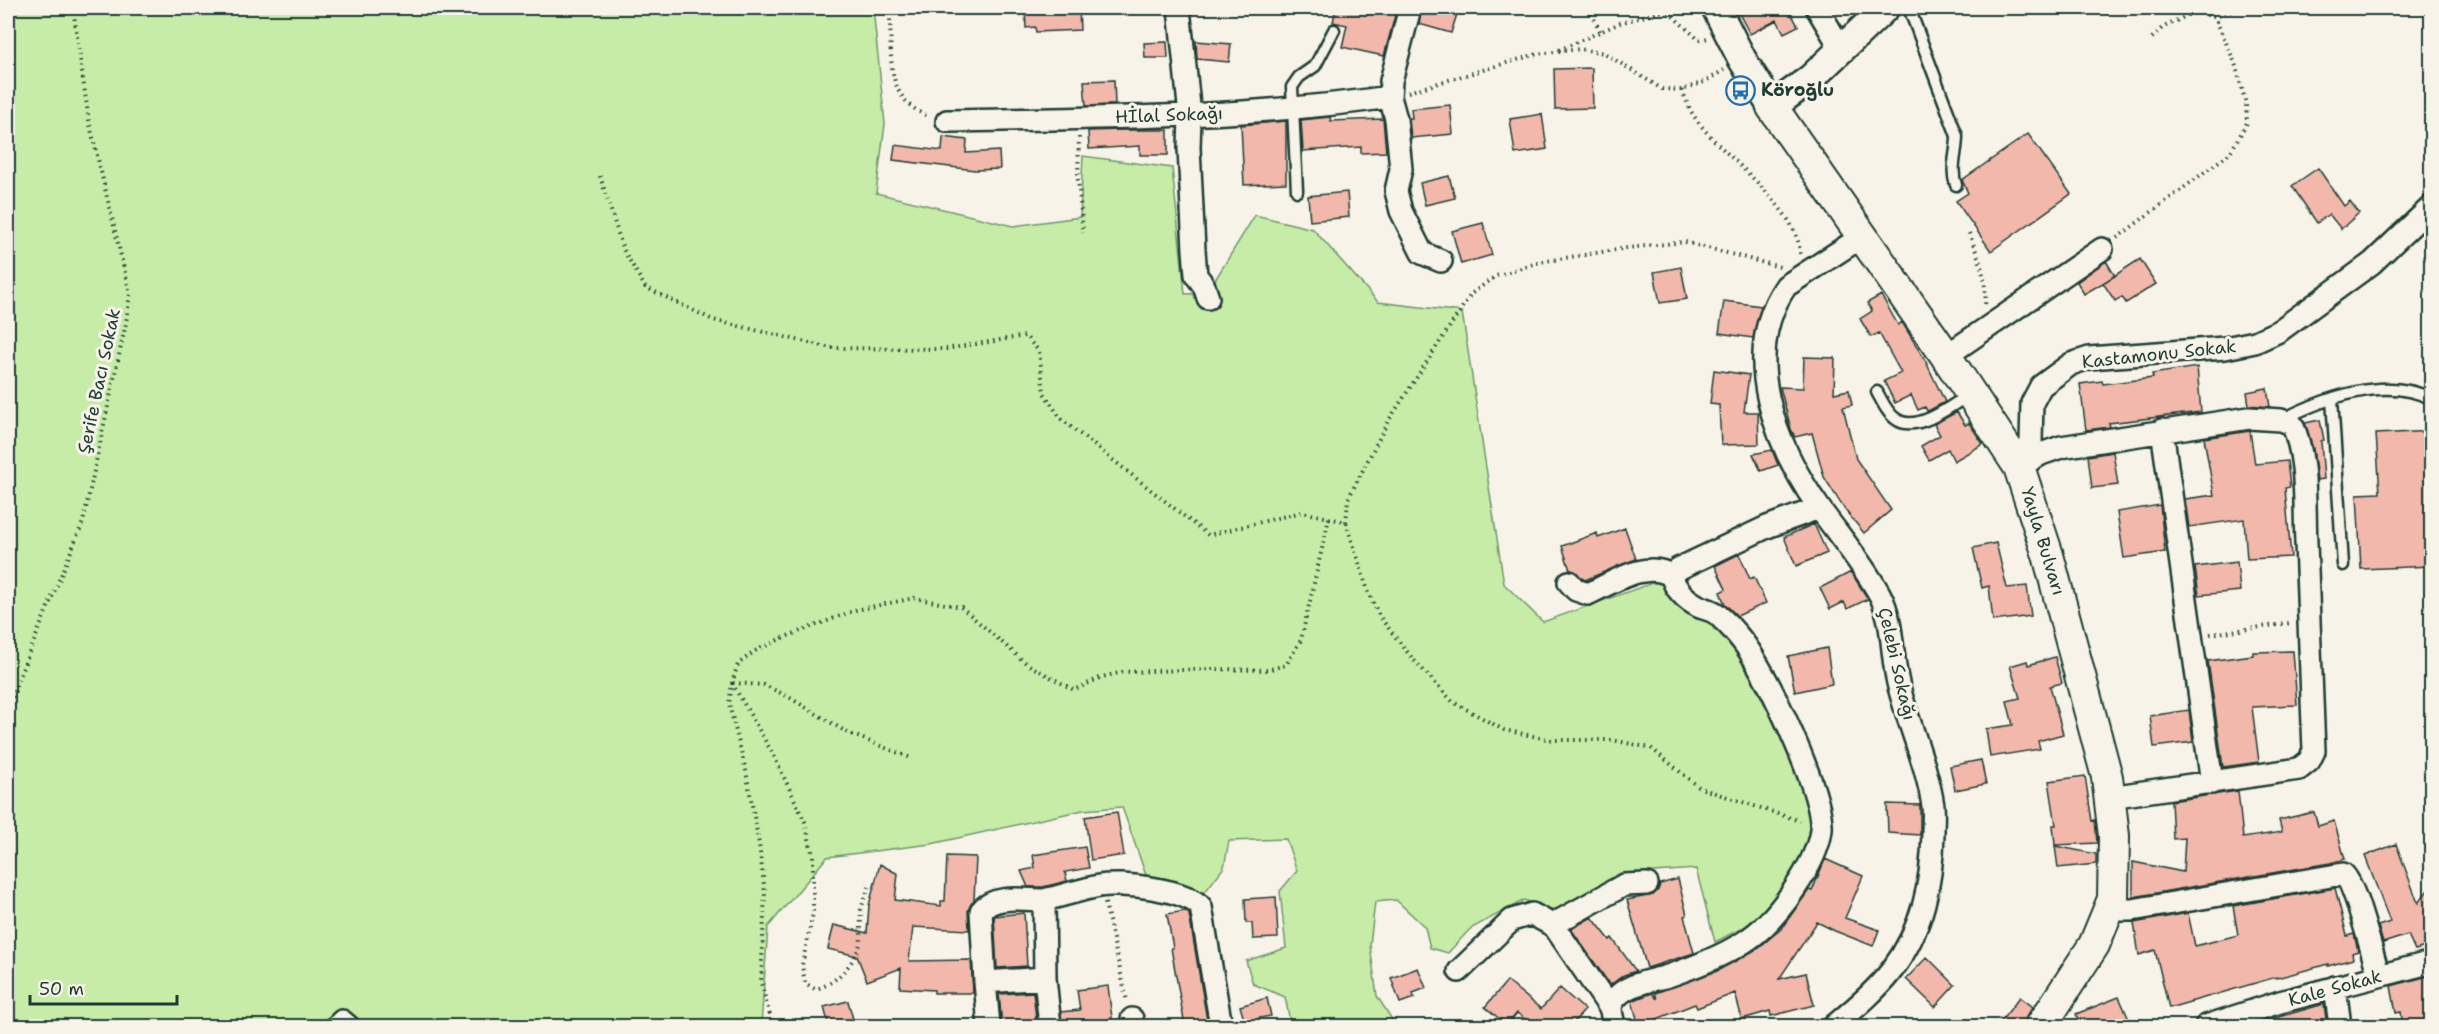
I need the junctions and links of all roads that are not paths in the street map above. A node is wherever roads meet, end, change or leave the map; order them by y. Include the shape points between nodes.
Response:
1 (1179, 8) edge
2 (1410, 8) edge
3 (1817, 8) edge
4 (1885, 8) edge
5 (1909, 8) edge
6 (1721, 18) edge
7 (1334, 30) dead end
8 (1842, 50) junction
9 (1390, 97) junction
10 (1773, 107) junction
11 (1292, 109) junction
12 (1190, 116) junction
13 (947, 121) road end
14 (1956, 185) dead end
15 (1297, 191) dead end
16 (2432, 206) edge
17 (1863, 236) junction
18 (2102, 249) road end
19 (1441, 261) dead end
20 (1208, 298) dead end
21 (1946, 356) junction
22 (1877, 392) dead end
23 (1971, 393) junction
24 (2332, 399) junction
25 (2432, 399) edge
26 (2281, 420) junction
27 (2162, 430) junction
28 (2019, 467) junction
29 (1819, 508) junction
30 (2343, 565) dead end
31 (1672, 576) junction
32 (1569, 582) dead end
33 (2212, 783) junction
34 (2110, 797) junction
35 (1647, 884) dead end
36 (1044, 900) junction
37 (2108, 910) junction
38 (1552, 925) junction
39 (2432, 962) edge
40 (1459, 971) dead end
41 (2379, 976) junction
42 (1045, 978) junction
43 (984, 982) junction
44 (2335, 987) junction
45 (1612, 1017) edge
46 (2244, 1020) edge
47 (337, 1026) edge
48 (348, 1026) edge
49 (989, 1026) edge
50 (1050, 1026) edge
51 (1221, 1026) edge
52 (1834, 1026) edge
53 (2041, 1026) edge
54 (2205, 1026) edge
55 (2340, 1026) edge

1 - 12 street
2 - 9 street
3 - 8 street
4 - 8 street
5 - 14 lane via 1957,136 1952,175
6 - 10 street
7 - 11 lane via 1315,66 1299,76 1292,87
8 - 10 street
9 - 11 street, Hİlal Sokağı
9 - 19 street via 1401,169 1396,191 1401,211 1422,254
10 - 17 main road, Yayla Bulvarı
11 - 12 street, Hİlal Sokağı
11 - 15 lane
12 - 13 street, Hİlal Sokağı
12 - 20 street via 1196,275
16 - 28 street, Kastamonu Sokak via 2372,263 2279,331 2255,342 2225,348 2089,358 2071,364 2041,386 2032,402 2031,442
17 - 21 main road, Yayla Bulvarı
17 - 29 street, Çelebi Sokağı via 1786,286 1778,298 1765,342 1764,362 1773,418 1784,450
18 - 21 street
21 - 23 main road, Yayla Bulvarı
22 - 23 lane via 1897,420 1908,424 1945,411
23 - 28 main road, Yayla Bulvarı
24 - 25 lane via 2382,389 2418,393
24 - 26 lane
24 - 30 lane
26 - 27 street via 2249,418
26 - 33 street via 2292,424 2302,468 2314,751 2299,769
27 - 28 street via 2061,447
27 - 33 street
28 - 34 main road, Yayla Bulvarı via 2060,599
29 - 31 street via 1767,527 1677,569
29 - 52 street, Çelebi Sokağı via 1865,568 1881,598 1888,617 1898,682 1933,806 1929,891 1918,923 1893,969
31 - 32 street via 1665,571 1644,571 1621,577 1588,594 1576,590
31 - 45 street via 1679,590 1697,605 1717,613 1752,655 1797,748 1820,810 1821,827 1818,847 1804,876 1762,929 1713,957 1632,986 1615,999
33 - 34 street
34 - 37 main road, Yayla Bulvarı via 2113,899
35 - 38 street via 1624,885
36 - 42 street
36 - 43 street via 995,901 981,911
36 - 51 street via 1101,886 1158,889 1196,900 1201,907
37 - 41 street via 2132,910 2343,874 2350,881
37 - 53 main road, Yayla Bulvarı via 2094,945
38 - 40 street via 1532,914 1512,920
38 - 45 street
39 - 41 street, Kale Sokak
41 - 44 street, Kale Sokak
42 - 43 street
42 - 50 street
43 - 49 street
44 - 46 street, Kale Sokak
44 - 55 street
46 - 54 street, Kale Sokak
47 - 48 street via 342,1021

